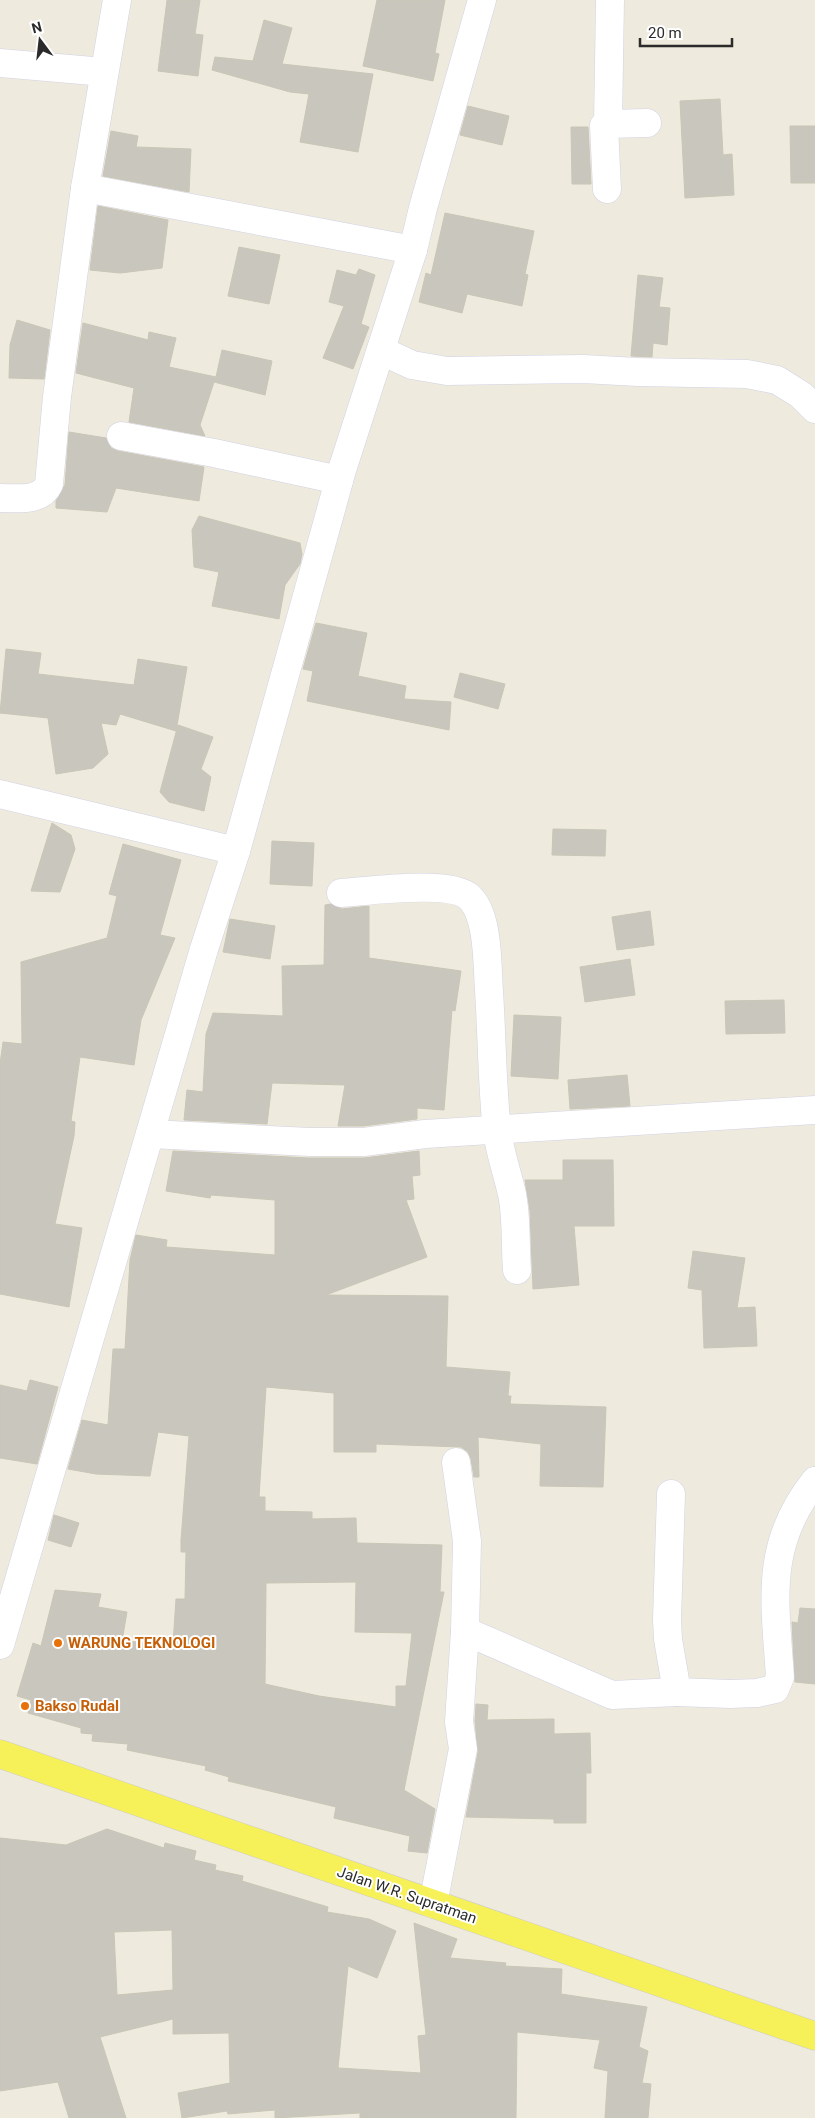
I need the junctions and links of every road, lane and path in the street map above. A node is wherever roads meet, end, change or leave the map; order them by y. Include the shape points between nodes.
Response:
1 (482, 0) edge
2 (610, 0) edge
3 (111, 1) edge
4 (0, 63) edge
5 (104, 72) junction
6 (647, 123) dead end
7 (608, 124) junction
8 (86, 188) junction
9 (607, 189) dead end
10 (413, 250) junction
11 (382, 351) junction
12 (815, 408) edge
13 (121, 436) dead end
14 (339, 480) junction
15 (0, 498) edge
16 (0, 794) edge
17 (236, 851) junction
18 (341, 893) dead end
19 (815, 1110) edge
20 (497, 1129) junction
21 (150, 1134) junction
22 (517, 1270) dead end
23 (456, 1462) dead end
24 (815, 1481) edge
25 (671, 1494) dead end
26 (465, 1632) junction
27 (0, 1645) edge
28 (677, 1692) junction
29 (0, 1754) edge
30 (433, 1904) junction
31 (815, 2036) edge

1 - 10 street
2 - 7 street
3 - 5 street
4 - 5 street
5 - 8 street
6 - 7 street
7 - 9 street via 604,126
8 - 10 street
8 - 15 street via 57,397 49,484 40,495
10 - 11 street
11 - 12 street via 412,365 447,371 583,369 747,374 777,380
11 - 14 street
13 - 14 street
14 - 17 street
16 - 17 street
17 - 21 street
18 - 20 street via 412,888 455,889 477,907 484,929 487,959
19 - 20 street
20 - 21 street via 364,1142
20 - 22 street via 501,1159 512,1195
21 - 27 street
23 - 26 street via 467,1542
24 - 28 street via 798,1502 783,1535 774,1594 780,1676 775,1689 757,1693
25 - 28 street via 667,1620
26 - 28 street via 612,1695
26 - 30 street via 459,1722 463,1749
29 - 30 main road, Jalan W.R. Supratman
30 - 31 main road, Jalan W.R. Supratman

